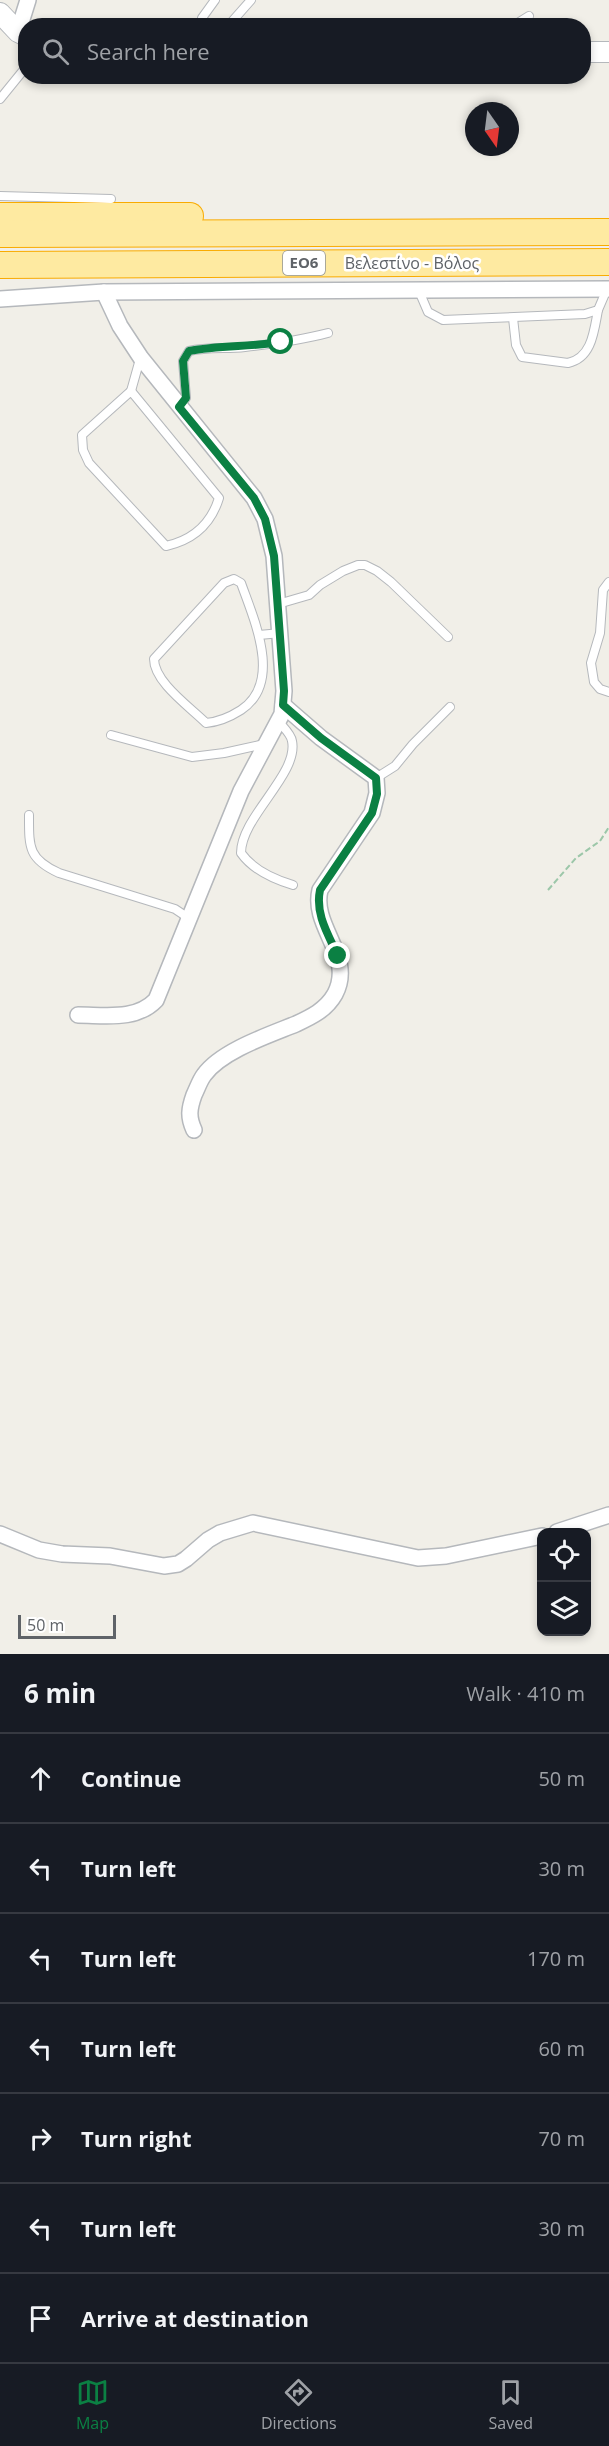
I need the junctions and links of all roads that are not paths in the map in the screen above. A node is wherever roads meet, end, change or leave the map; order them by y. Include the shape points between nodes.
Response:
1 (28, 0) edge
2 (215, 0) edge
3 (251, 0) edge
4 (0, 13) edge
5 (529, 16) dead end
6 (25, 18) edge
7 (202, 18) edge
8 (235, 18) edge
9 (526, 18) edge
10 (18, 30) edge
11 (591, 52) edge
12 (609, 52) edge
13 (18, 77) edge
14 (0, 99) edge
15 (0, 196) edge
16 (111, 199) dead end
17 (0, 216) edge
18 (602, 232) edge
19 (0, 234) edge
20 (609, 262) edge
21 (109, 264) junction
22 (0, 265) edge
23 (0, 276) edge
24 (608, 289) edge
25 (419, 291) junction
26 (104, 292) junction
27 (0, 299) edge
28 (598, 310) junction
29 (513, 318) junction
30 (328, 333) dead end
31 (141, 358) junction
32 (131, 391) junction
33 (179, 407) junction
34 (609, 582) edge
35 (278, 604) junction
36 (280, 633) junction
37 (259, 635) junction
38 (448, 637) dead end
39 (609, 692) edge
40 (283, 705) junction
41 (450, 707) dead end
42 (279, 722) junction
43 (111, 735) dead end
44 (266, 744) junction
45 (376, 778) junction
46 (29, 815) dead end
47 (293, 885) dead end
48 (187, 921) junction
49 (78, 1015) dead end
50 (194, 1130) dead end
51 (609, 1515) edge
52 (571, 1528) edge
53 (0, 1534) edge
54 (537, 1537) edge

1 - 6 street
2 - 7 lane
3 - 8 lane
4 - 10 street
5 - 9 lane
11 - 12 street
13 - 14 lane
15 - 16 lane
17 - 18 highway via 459,219
18 - 19 highway, Βελεστίνο - Βόλος / ΕΟ6
20 - 21 highway, Βελεστίνο - Βόλος / ΕΟ6
21 - 22 highway, Βελεστίνο - Βόλος / ΕΟ6
21 - 23 highway
24 - 25 street
24 - 28 lane
25 - 26 street
25 - 29 lane via 428,312 442,320
26 - 27 street
26 - 31 street
28 - 29 lane via 564,317
28 - 29 lane via 588,348 581,358 568,363 522,357 516,345
30 - 33 lane via 245,347 189,351 183,361 186,398
31 - 32 lane
31 - 33 street
32 - 32 lane via 82,435 83,450 89,463 166,546 176,544 203,527 219,498
33 - 35 street via 254,498 265,519 274,556
34 - 39 lane via 603,590 600,633 591,663 594,682
35 - 36 street
35 - 38 lane via 309,595 344,571 365,566 391,582
36 - 37 lane
36 - 40 street
37 - 37 lane via 241,584 230,579 154,659 155,669 161,680 206,723 214,722 247,706 258,692 263,671
40 - 42 street
40 - 45 street
41 - 45 lane via 395,766
42 - 44 street
42 - 47 lane via 292,739 292,751 285,770 246,833 241,853 252,866
43 - 44 lane via 192,757
44 - 48 street via 241,791
45 - 50 street via 372,813 320,890 319,913 340,965 335,993 326,1007 309,1018 238,1050 211,1067 203,1075 189,1112
46 - 48 lane via 31,851 42,865 175,909
48 - 49 street via 160,992 151,1005 128,1015
51 - 52 street
53 - 54 street via 39,1550 110,1556 164,1566 178,1564 220,1533 254,1523 418,1558

